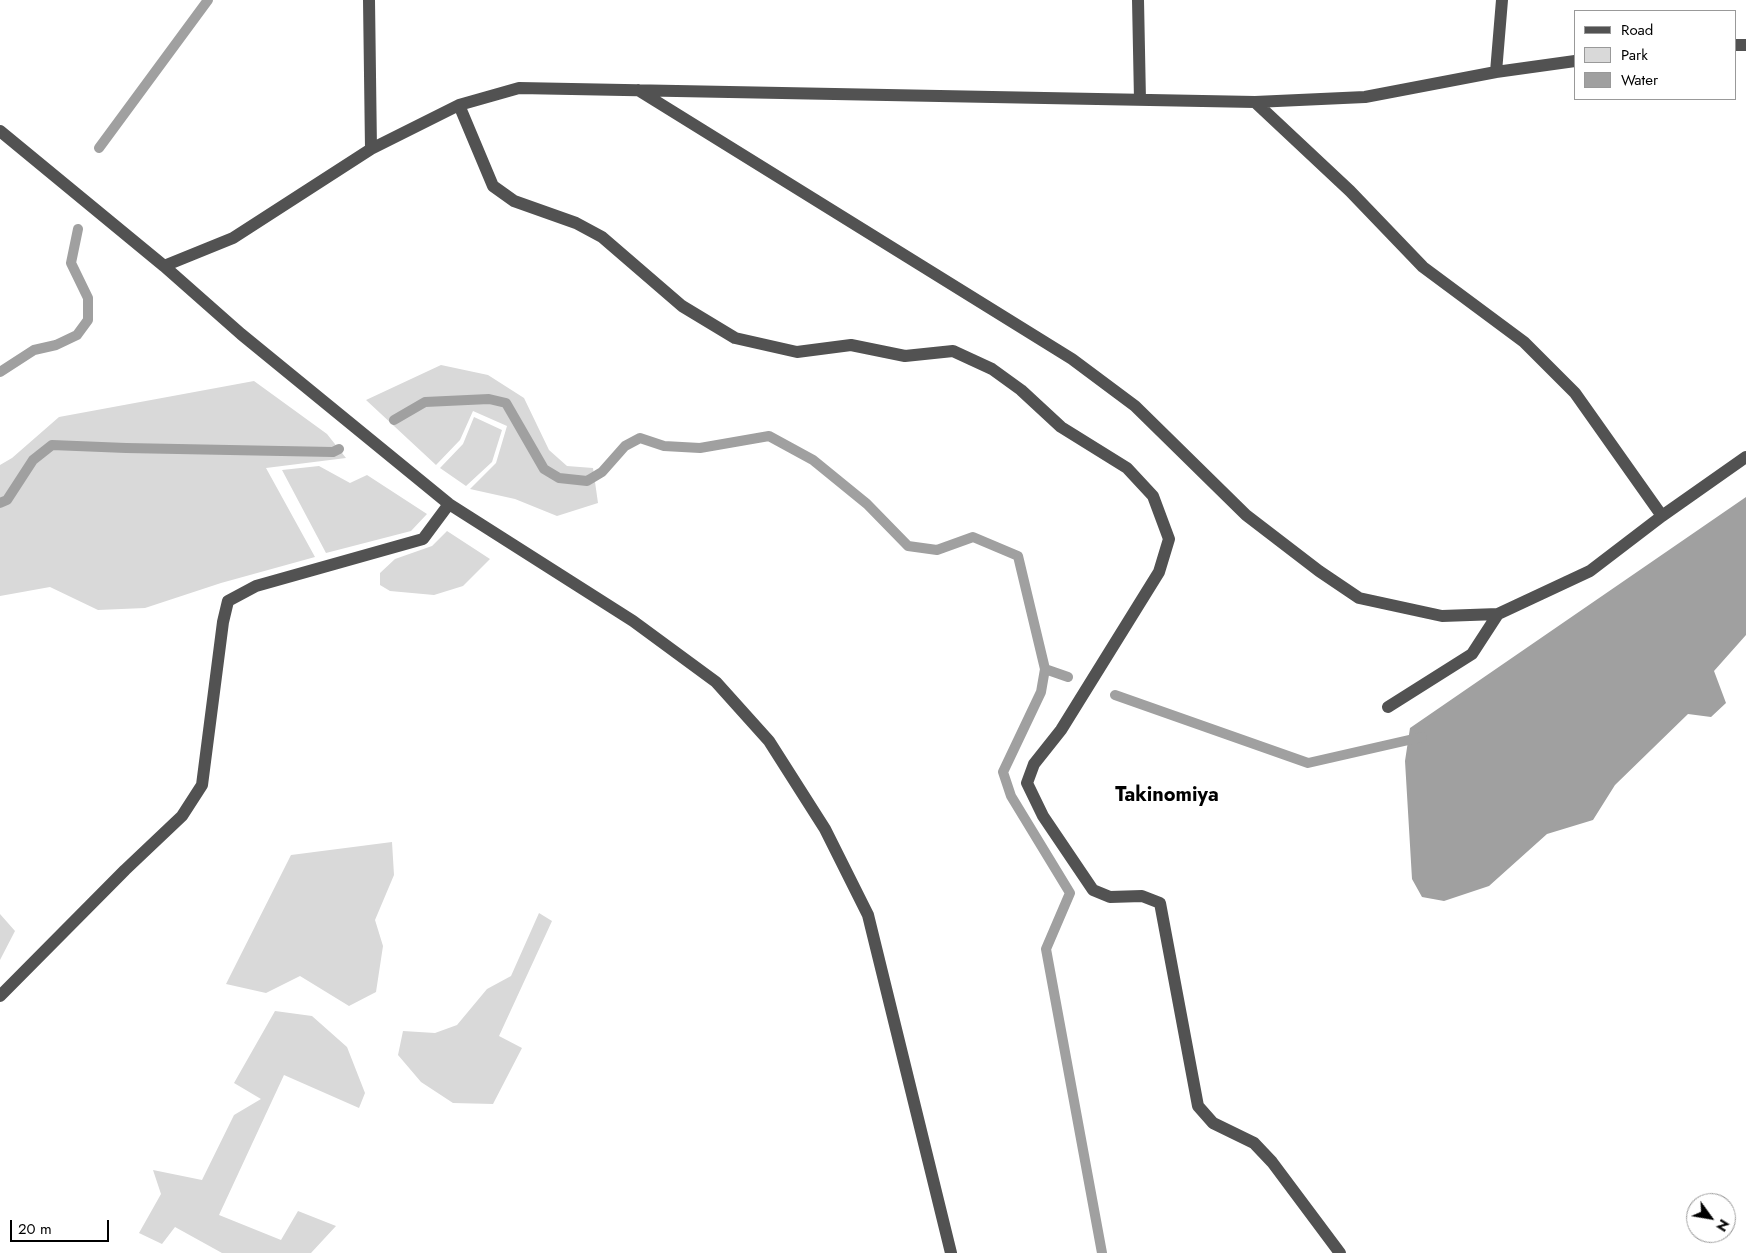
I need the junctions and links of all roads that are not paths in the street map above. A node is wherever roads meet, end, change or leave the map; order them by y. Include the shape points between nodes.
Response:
1 (369, 0) edge
2 (1138, 0) edge
3 (1502, 0) edge
4 (1574, 61) edge
5 (1496, 72) junction
6 (638, 90) junction
7 (1140, 100) junction
8 (1255, 102) junction
9 (459, 105) junction
10 (0, 131) edge
11 (371, 149) junction
12 (164, 266) junction
13 (1746, 456) edge
14 (449, 504) junction
15 (1662, 516) junction
16 (1498, 614) junction
17 (1388, 707) dead end
18 (0, 996) edge
19 (951, 1253) edge
20 (1340, 1253) edge

1 - 11 street
2 - 7 street
3 - 5 street
4 - 5 street
5 - 8 street via 1365,97
6 - 7 street
6 - 9 street via 519,88
6 - 16 street via 1072,359 1135,406 1246,514 1359,598 1442,616
7 - 8 street
8 - 15 street via 1350,191 1423,267 1524,342 1575,392
9 - 11 street
9 - 20 street via 493,186 514,201 576,223 602,237 682,306 735,338 797,352 851,345 905,356 952,351 992,369 1022,390 1061,427 1127,468 1153,496 1169,539 1159,572 1061,730 1034,764 1026,784 1043,816 1093,890 1110,898 1142,896 1160,903 1198,1106 1213,1124 1254,1143
10 - 12 street
11 - 12 street via 233,238
12 - 14 street via 241,334
13 - 15 street
14 - 18 street via 423,539 256,586 228,601 202,785 182,816
14 - 19 street via 633,621 716,682 769,741 825,829 868,915
15 - 16 street via 1590,571
16 - 17 street via 1472,654

